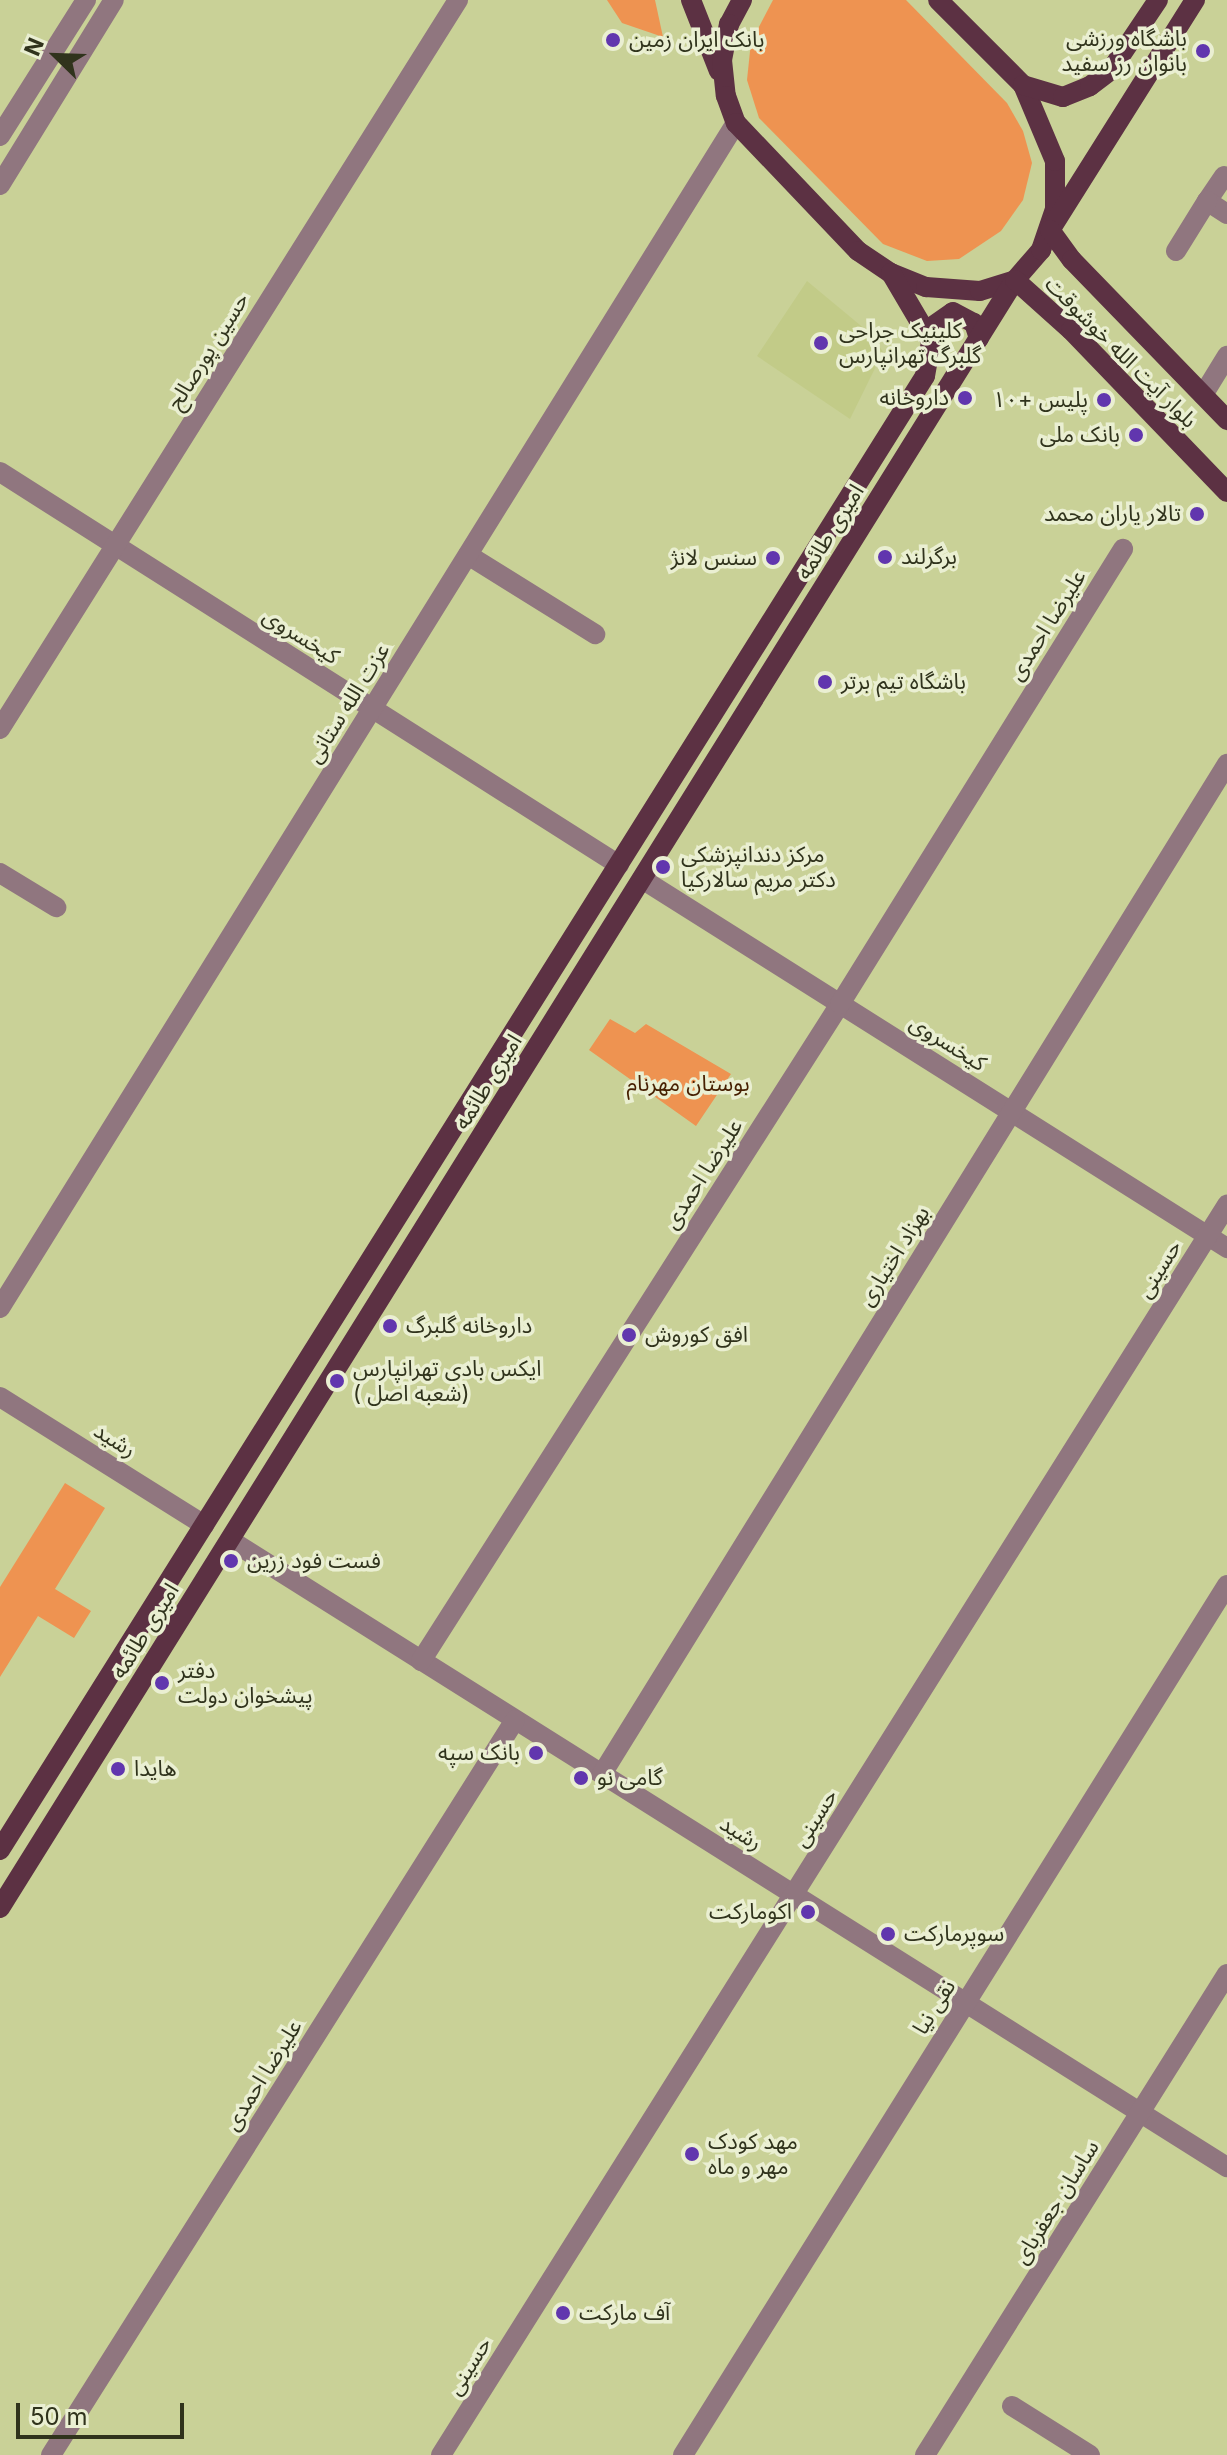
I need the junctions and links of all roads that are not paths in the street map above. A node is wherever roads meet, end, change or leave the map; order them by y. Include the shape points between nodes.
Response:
1 (86, 0) edge
2 (114, 0) edge
3 (458, 0) edge
4 (691, 0) edge
5 (742, 0) edge
6 (938, 0) edge
7 (1158, 0) edge
8 (1195, 0) edge
9 (722, 79) junction
10 (1023, 85) junction
11 (736, 123) junction
12 (0, 136) edge
13 (8, 154) edge
14 (1224, 176) dead end
15 (0, 185) edge
16 (1207, 201) junction
17 (1227, 214) edge
18 (1050, 230) junction
19 (1176, 251) dead end
20 (891, 273) junction
21 (1015, 280) junction
22 (979, 338) junction
23 (931, 341) junction
24 (1227, 356) edge
25 (1203, 395) junction
26 (1227, 420) edge
27 (0, 472) edge
28 (1227, 492) edge
29 (113, 546) junction
30 (1123, 549) dead end
31 (468, 555) junction
32 (595, 634) dead end
33 (372, 709) junction
34 (0, 729) edge
35 (1227, 764) edge
36 (619, 865) junction
37 (0, 873) edge
38 (642, 879) junction
39 (56, 907) dead end
40 (840, 1004) junction
41 (1011, 1112) junction
42 (1227, 1205) edge
43 (1208, 1236) junction
44 (1227, 1248) edge
45 (0, 1308) edge
46 (0, 1397) edge
47 (204, 1525) junction
48 (230, 1540) junction
49 (1227, 1585) edge
50 (421, 1661) junction
51 (515, 1720) junction
52 (602, 1774) junction
53 (0, 1850) edge
54 (795, 1895) junction
55 (0, 1908) edge
56 (1227, 1974) edge
57 (966, 2003) junction
58 (1140, 2113) junction
59 (1227, 2167) edge
60 (1012, 2406) dead end
61 (51, 2455) edge
62 (441, 2455) edge
63 (683, 2455) edge
64 (925, 2455) edge
65 (1090, 2455) edge

1 - 12 street
2 - 13 street
3 - 29 street, حسین پورصالح
4 - 9 main road
5 - 9 main road via 724,42
6 - 10 main road
7 - 10 main road via 1111,70 1090,86 1063,97
8 - 18 main road, امیری طائمه
9 - 11 main road
10 - 18 main road via 1055,161
11 - 20 main road via 858,251
11 - 31 street, عزت الله ستانی
13 - 15 street
14 - 16 street
16 - 17 street
16 - 19 street
18 - 21 main road, امیری طائمه via 1041,250
18 - 25 main road, بلوار آیت الله خوشوقت via 1072,260
20 - 21 main road via 949,290 980,291
20 - 23 main road
21 - 22 main road, امیری طائمه
21 - 28 main road, بلوار آیت الله خوشوقت via 1071,330
22 - 23 main road via 974,323 953,312 933,326
22 - 38 main road, امیری طائمه
23 - 36 main road, امیری طائمه via 925,376
24 - 25 street
25 - 26 main road, بلوار آیت الله خوشوقت
27 - 29 street, کیخسروی
29 - 33 street, کیخسروی
29 - 34 street, حسین پورصالح
30 - 40 street, علیرضا احمدی
31 - 32 street
31 - 33 street, عزت الله ستانی
33 - 36 street, کیخسروی
33 - 45 street, عزت الله ستانی
35 - 41 street, بهزاد اختیاری
36 - 47 main road, امیری طائمه
37 - 39 street
38 - 40 street, کیخسروی
38 - 48 main road, امیری طائمه
40 - 41 street, کیخسروی
40 - 50 street, علیرضا احمدی
41 - 43 street, کیخسروی
41 - 52 street, بهزاد اختیاری
42 - 43 street, حسینی
43 - 44 street, کیخسروی
43 - 54 street, حسینی
46 - 47 street, رشید
47 - 48 main road
47 - 53 main road, امیری طائمه
48 - 50 street, رشید
48 - 55 main road, امیری طائمه
49 - 57 street, نقی نیا
50 - 51 street, رشید
51 - 52 street, رشید
51 - 61 street, علیرضا احمدی
52 - 54 street, رشید
54 - 57 street, رشید
54 - 62 street, حسینی
56 - 58 street, ساسان جعفربای
57 - 58 street, رشید
57 - 63 street, نقی نیا
58 - 59 street, رشید
58 - 64 street, ساسان جعفربای
60 - 65 street

